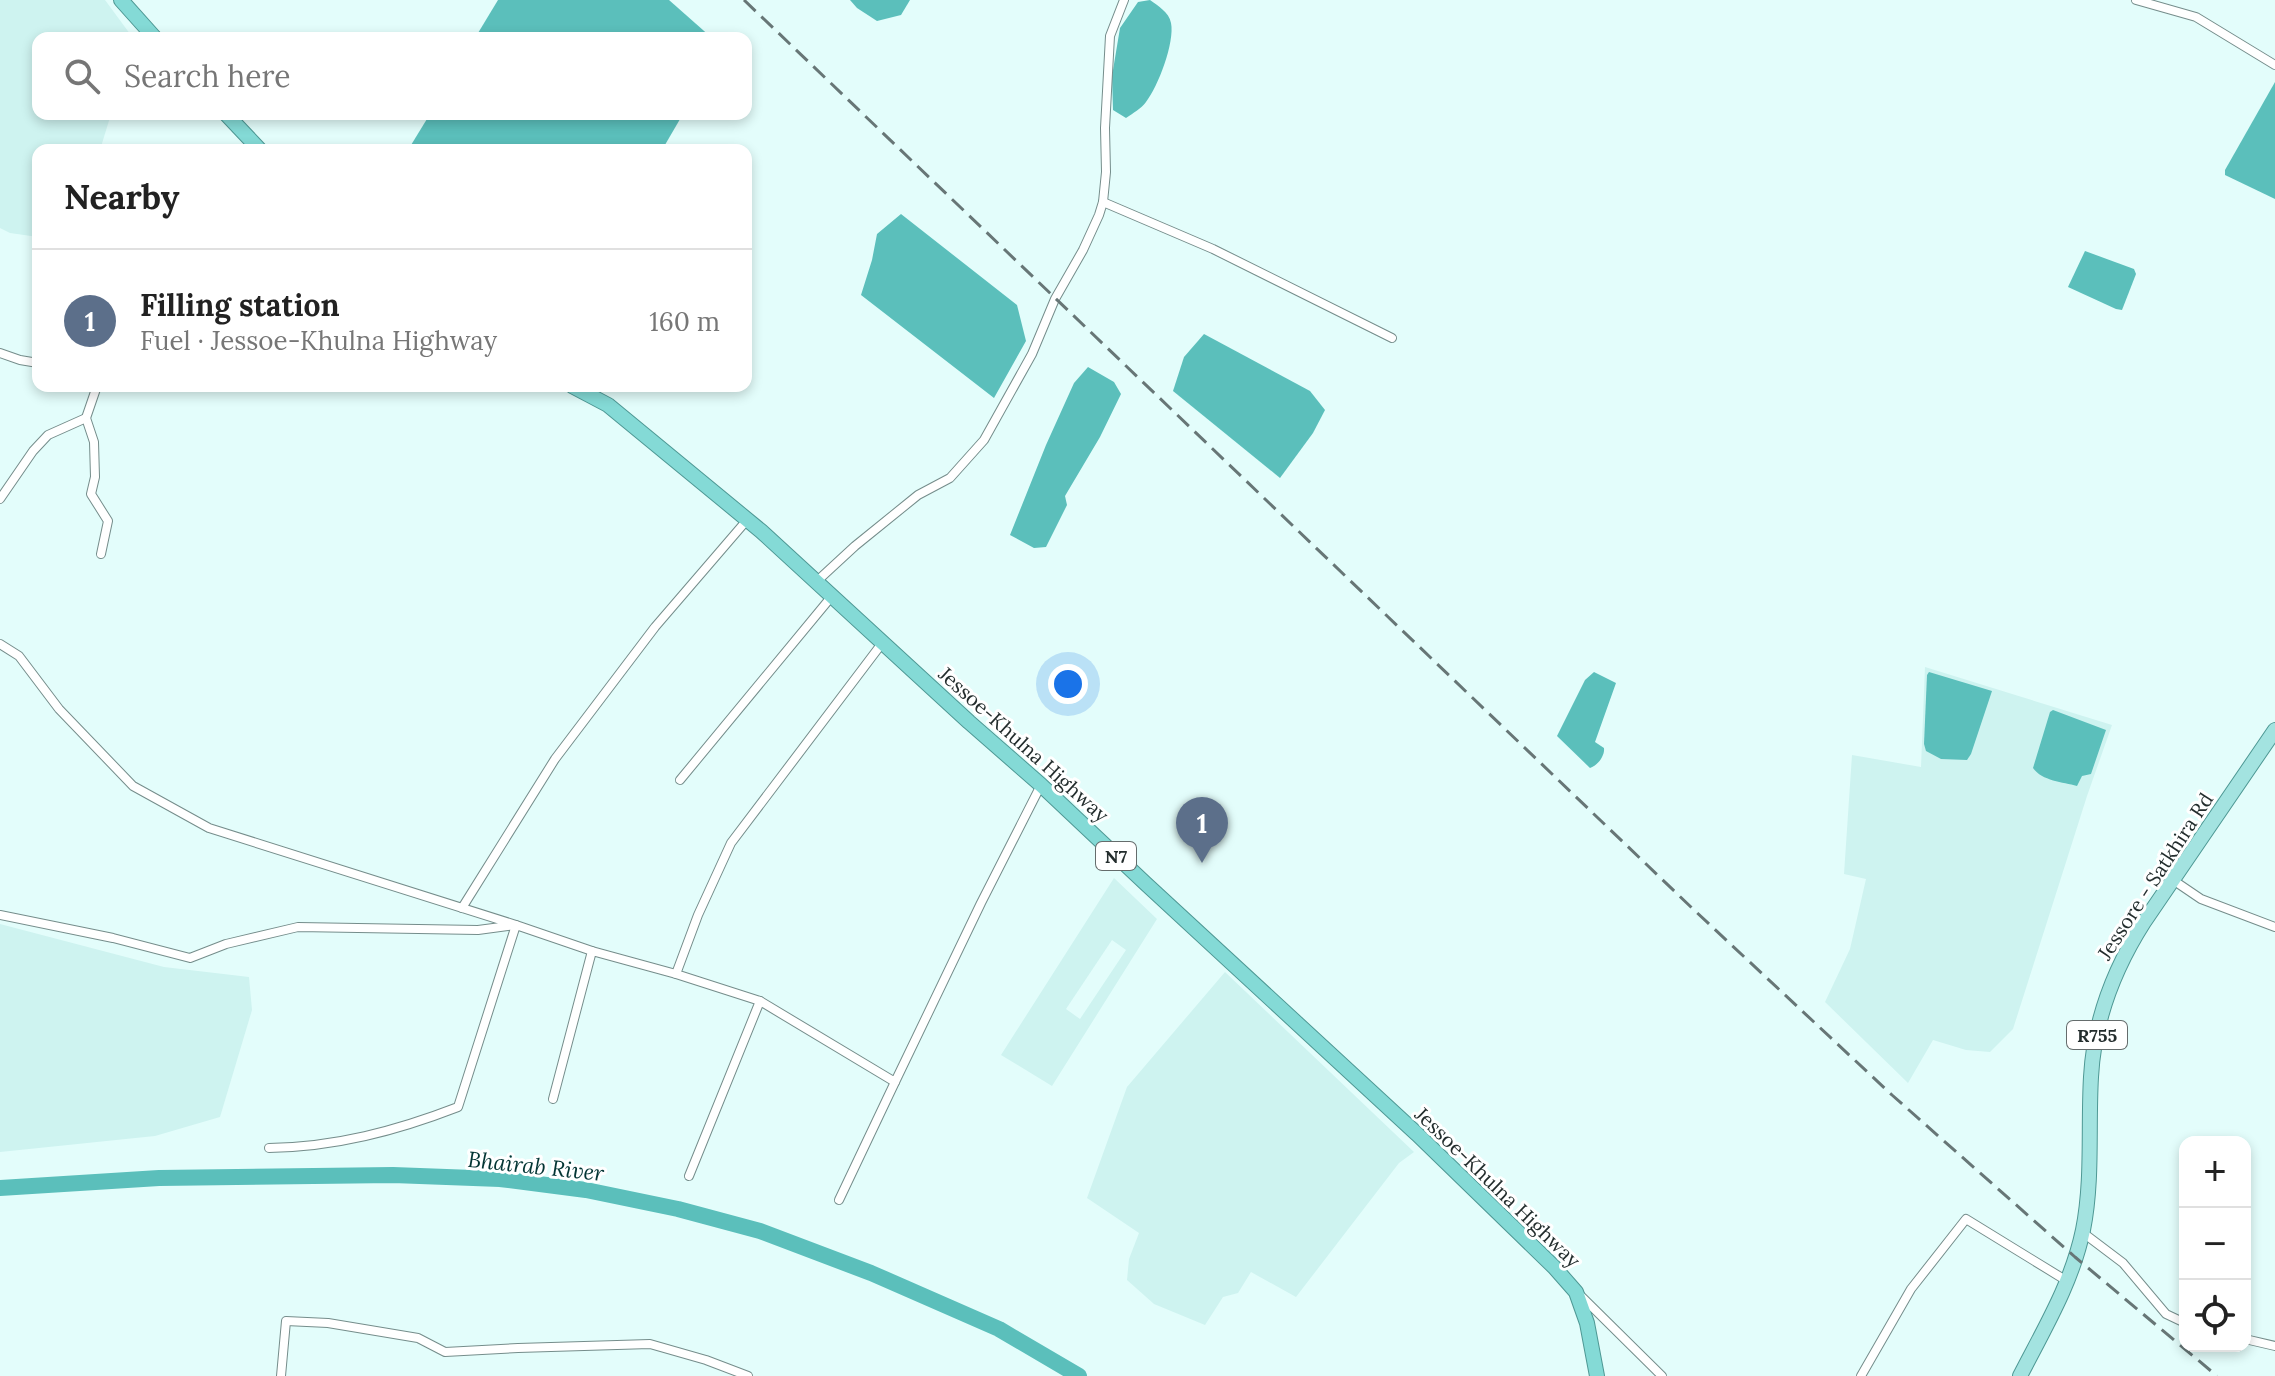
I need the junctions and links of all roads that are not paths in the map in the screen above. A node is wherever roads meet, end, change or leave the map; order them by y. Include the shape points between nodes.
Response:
1 (121, 0) edge
2 (1124, 0) edge
3 (2136, 0) edge
4 (135, 7) edge
5 (151, 32) edge
6 (2275, 65) edge
7 (232, 120) edge
8 (254, 144) edge
9 (1103, 202) junction
10 (1392, 338) dead end
11 (0, 353) edge
12 (32, 362) edge
13 (95, 392) edge
14 (583, 392) edge
15 (86, 418) junction
16 (0, 499) edge
17 (747, 520) junction
18 (101, 554) dead end
19 (816, 582) junction
20 (832, 596) junction
21 (883, 641) junction
22 (0, 644) edge
23 (2275, 730) edge
24 (680, 780) dead end
25 (1041, 785) junction
26 (2173, 880) junction
27 (462, 908) junction
28 (0, 915) edge
29 (516, 925) junction
30 (2275, 927) edge
31 (592, 951) junction
32 (676, 974) junction
33 (760, 1001) junction
34 (895, 1082) junction
35 (553, 1099) dead end
36 (269, 1148) dead end
37 (689, 1176) dead end
38 (839, 1200) dead end
39 (2082, 1232) junction
40 (2068, 1281) junction
41 (1576, 1292) junction
42 (2179, 1320) edge
43 (2251, 1340) edge
44 (2275, 1346) edge
45 (281, 1376) edge
46 (748, 1376) edge
47 (1597, 1376) edge
48 (1662, 1376) edge
49 (1861, 1376) edge
50 (2020, 1376) edge

1 - 4 highway
2 - 9 street via 1110,36
3 - 6 street via 2196,17
4 - 5 highway
7 - 8 highway
9 - 10 street via 1213,249
9 - 19 street via 1032,354 984,440 950,478 918,495
11 - 12 street
13 - 15 street
14 - 17 highway, Jessoe-Khulna Highway / N7 via 608,405
15 - 16 street via 48,435
15 - 18 street via 94,442 91,494 108,521
17 - 19 highway, Jessoe-Khulna Highway / N7
17 - 27 street via 655,627 555,759
19 - 20 highway, Jessoe-Khulna Highway / N7
20 - 21 highway, Jessoe-Khulna Highway / N7
20 - 24 street
21 - 25 highway, Jessoe-Khulna Highway / N7
21 - 32 street via 731,843
22 - 27 street via 19,656 59,709 133,786 209,828
23 - 26 main road, Jessore - Satkhira Rd / R755
25 - 34 street
25 - 41 highway, Jessoe-Khulna Highway / N7 via 1409,1127
26 - 30 street via 2201,899
26 - 39 main road, Jessore - Satkhira Rd / R755 via 2128,946 2098,1025
27 - 29 street
28 - 29 street via 190,958 298,927 478,930
29 - 31 street
29 - 36 street via 458,1107 364,1138
31 - 32 street
31 - 35 street
32 - 33 street
33 - 34 street
33 - 37 street
34 - 38 street
39 - 40 main road, Jessore - Satkhira Rd / R755
39 - 42 street via 2123,1263 2166,1314
40 - 49 street via 1966,1219 1911,1289
40 - 50 main road, Jessore - Satkhira Rd / R755
41 - 47 highway, Jessoe-Khulna Highway / N7
41 - 48 street
43 - 44 street
45 - 46 street via 286,1321 418,1338 445,1352 650,1344

